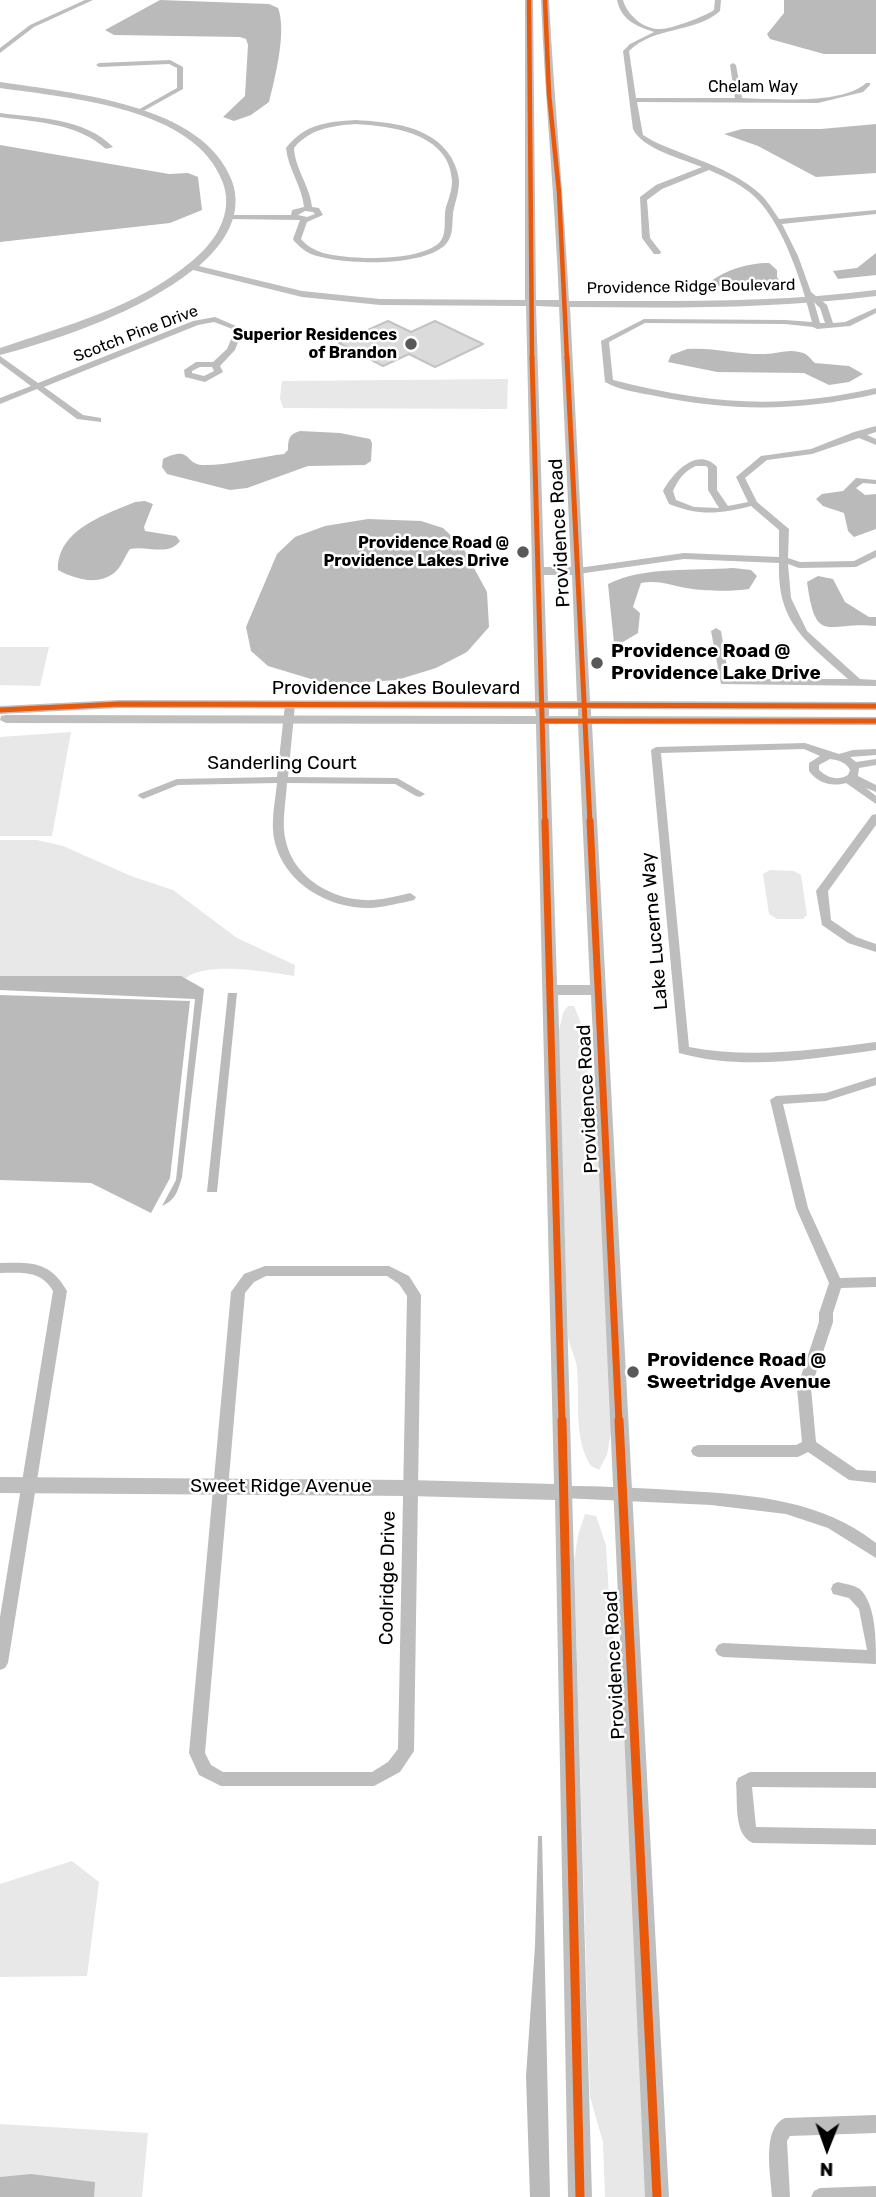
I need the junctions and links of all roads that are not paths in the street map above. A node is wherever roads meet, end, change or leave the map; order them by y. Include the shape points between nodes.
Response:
1 (90, 0) edge
2 (529, 0) edge
3 (545, 0) edge
4 (620, 0) edge
5 (718, 0) edge
6 (661, 32) junction
7 (0, 51) edge
8 (99, 65) dead end
9 (733, 65) dead end
10 (868, 84) dead end
11 (0, 85) edge
12 (530, 94) junction
13 (549, 94) junction
14 (633, 100) junction
15 (739, 101) junction
16 (138, 112) junction
17 (0, 115) edge
18 (109, 147) dead end
19 (707, 168) junction
20 (876, 212) edge
21 (231, 214) junction
22 (298, 217) junction
23 (776, 222) junction
24 (657, 252) dead end
25 (192, 267) junction
26 (876, 286) edge
27 (876, 293) edge
28 (813, 298) junction
29 (531, 299) junction
30 (564, 299) junction
31 (876, 310) edge
32 (830, 326) junction
33 (817, 327) junction
34 (0, 352) edge
35 (0, 359) edge
36 (215, 365) dead end
37 (37, 388) junction
38 (876, 391) edge
39 (0, 401) edge
40 (98, 420) dead end
41 (876, 429) edge
42 (857, 434) junction
43 (876, 442) edge
44 (753, 503) junction
45 (726, 510) junction
46 (876, 553) edge
47 (785, 560) junction
48 (538, 571) junction
49 (578, 571) junction
50 (716, 631) dead end
51 (857, 682) junction
52 (876, 682) edge
53 (290, 705) junction
54 (541, 705) junction
55 (585, 705) junction
56 (876, 706) edge
57 (0, 710) edge
58 (0, 720) edge
59 (288, 720) junction
60 (542, 721) junction
61 (876, 721) edge
62 (586, 722) junction
63 (792, 747) junction
64 (876, 751) edge
65 (835, 757) junction
66 (818, 760) junction
67 (876, 762) edge
68 (851, 775) junction
69 (281, 780) junction
70 (876, 789) edge
71 (420, 794) dead end
72 (144, 796) dead end
73 (876, 801) edge
74 (876, 817) edge
75 (410, 897) dead end
76 (876, 948) edge
77 (549, 990) junction
78 (598, 990) junction
79 (876, 1046) edge
80 (876, 1081) edge
81 (0, 1268) edge
82 (876, 1282) edge
83 (836, 1283) junction
84 (809, 1445) junction
85 (698, 1451) dead end
86 (876, 1477) edge
87 (0, 1485) edge
88 (30, 1485) junction
89 (220, 1486) junction
90 (409, 1488) junction
91 (563, 1492) junction
92 (623, 1493) junction
93 (876, 1552) edge
94 (838, 1589) dead end
95 (723, 1650) dead end
96 (876, 1656) edge
97 (0, 1663) edge
98 (876, 1780) edge
99 (876, 1838) edge
100 (876, 2124) edge
101 (876, 2195) edge
102 (580, 2197) edge
103 (657, 2197) edge
104 (781, 2197) edge
105 (820, 2197) edge

1 - 7 street via 32,26
2 - 12 main road, Providence Road
3 - 13 main road, Providence Road
4 - 6 street via 626,18
5 - 6 street via 717,11 709,17
6 - 14 street via 626,51
8 - 16 street via 170,62 180,67 180,89
9 - 15 street
10 - 15 street, Chelam Way via 818,101
11 - 16 main road
12 - 13 main road
12 - 29 main road, Providence Road
13 - 30 main road, Providence Road
14 - 15 street, Chelam Way
14 - 19 street via 640,136
16 - 21 main road via 180,130 211,153 228,178
17 - 18 street via 78,128 103,139
19 - 23 street via 756,193
19 - 24 street via 659,187 643,199 646,238
20 - 23 street
21 - 22 street
21 - 25 main road via 215,244
22 - 22 street via 319,215 308,209 308,194 290,148 302,134 326,125 376,124 419,133 441,148 456,178 447,236 439,246 418,254 364,258 310,250 297,239
23 - 28 street
25 - 29 main road, Providence Ridge Boulevard via 302,294 352,300
25 - 34 main road via 122,306
26 - 28 main road, Providence Ridge Boulevard
27 - 28 main road, Providence Ridge Boulevard
28 - 30 main road, Providence Ridge Boulevard via 726,305
28 - 32 street via 824,307
28 - 33 street
29 - 30 main road, Providence Ridge Boulevard
29 - 48 main road, Providence Road
30 - 49 main road, Providence Road
31 - 32 street via 847,324
32 - 33 street
33 - 38 street via 785,322 644,321 605,341 609,382 741,407 832,403
35 - 37 street
36 - 37 street, Scotch Pine Drive via 224,360 239,329 215,320 196,323
37 - 39 street, Scotch Pine Drive
37 - 40 street via 80,417
41 - 42 street
42 - 43 street
42 - 44 street via 812,451 764,458 740,477
44 - 45 street
44 - 47 street via 783,529
45 - 45 street via 690,510 672,502 668,491 677,473 703,462 713,467 713,496
46 - 47 street via 856,564 799,565
47 - 49 street via 684,556
47 - 51 street via 786,598 803,633
48 - 49 main road
48 - 54 main road, Providence Road
49 - 55 main road, Providence Road
50 - 51 street via 725,682
51 - 52 street
53 - 54 main road, Providence Lakes Boulevard
53 - 57 main road, Providence Lakes Boulevard
53 - 59 street
54 - 55 main road, Providence Lakes Boulevard
54 - 60 main road, Providence Road
55 - 56 main road, Providence Lakes Boulevard
55 - 62 main road, Providence Road
58 - 59 main road, Providence Lakes Boulevard
59 - 60 main road, Providence Lakes Boulevard
59 - 69 street
60 - 62 main road, Providence Lakes Boulevard
60 - 77 main road, Providence Road
61 - 62 main road, Providence Lakes Boulevard
62 - 78 main road, Providence Road
63 - 65 street, Lake Lucerne Way via 806,746
63 - 66 street, Lake Lucerne Way
63 - 79 street, Lake Lucerne Way via 656,750 683,1050 708,1056 788,1059
64 - 65 street, Lake Lucerne Way
65 - 66 street
65 - 68 street
66 - 68 street via 813,767 828,781
67 - 68 street
68 - 70 street
68 - 73 street
69 - 71 street, Sanderling Court via 397,781
69 - 72 street, Sanderling Court via 177,782
69 - 75 street via 277,840 282,855 305,883 322,893 370,904
74 - 76 street via 821,891 826,922 852,940
77 - 78 main road
77 - 91 main road, Providence Road
78 - 92 main road, Providence Road
80 - 83 street via 827,1097 776,1100 802,1208
81 - 88 street via 37,1269 54,1277 60,1291
82 - 83 street
83 - 84 street via 804,1388
84 - 85 street via 798,1451
84 - 86 street via 854,1476
87 - 88 main road, Sweet Ridge Avenue
88 - 89 main road, Sweet Ridge Avenue
88 - 97 street
89 - 90 main road, Sweet Ridge Avenue
89 - 90 street, Coolridge Drive via 238,1292 249,1278 265,1271 389,1271 404,1280 414,1295
89 - 90 street, Coolridge Drive via 197,1753 205,1770 221,1779 374,1779 394,1767 406,1751
90 - 91 main road, Sweet Ridge Avenue
91 - 92 street
91 - 102 main road, Providence Road
92 - 93 street via 769,1502 825,1520
92 - 103 main road, Providence Road
94 - 96 street via 854,1593 866,1606
95 - 96 street
98 - 99 street via 750,1779 744,1783 748,1830 753,1835
100 - 104 street via 785,2127 778,2139
101 - 105 street

